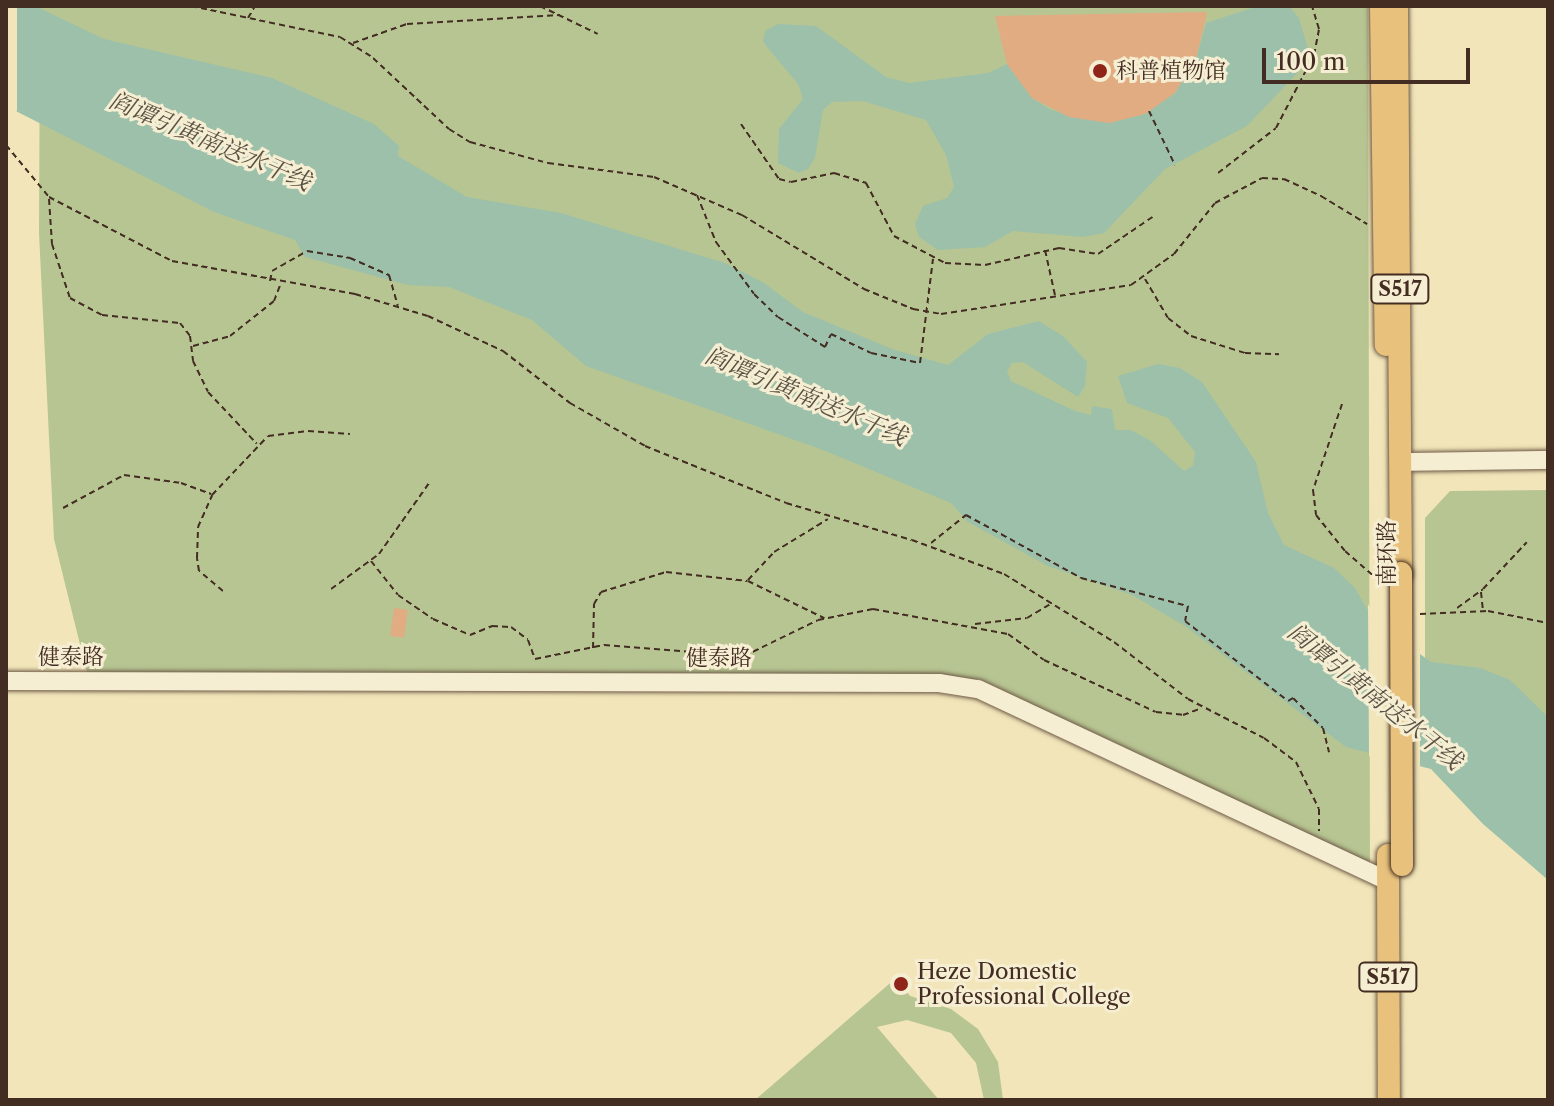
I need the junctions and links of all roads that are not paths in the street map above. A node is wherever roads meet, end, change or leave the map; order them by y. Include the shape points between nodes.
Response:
1 (1381, 6) edge
2 (1397, 6) edge
3 (1548, 460) edge
4 (1402, 462) junction
5 (1394, 568) junction
6 (6, 681) edge
7 (1393, 867) junction
8 (1389, 1100) edge
9 (1404, 1100) edge

1 - 5 main road, 南环路 / S517
2 - 4 main road, 南环路 / S517
3 - 4 street
4 - 5 main road, 南环路 / S517
5 - 7 main road, 南环路 / S517, bridge
6 - 7 street, 健泰路 via 939,683 978,689 1315,847
7 - 8 main road, 南环路 / S517
7 - 9 main road, 南环路 / S517

